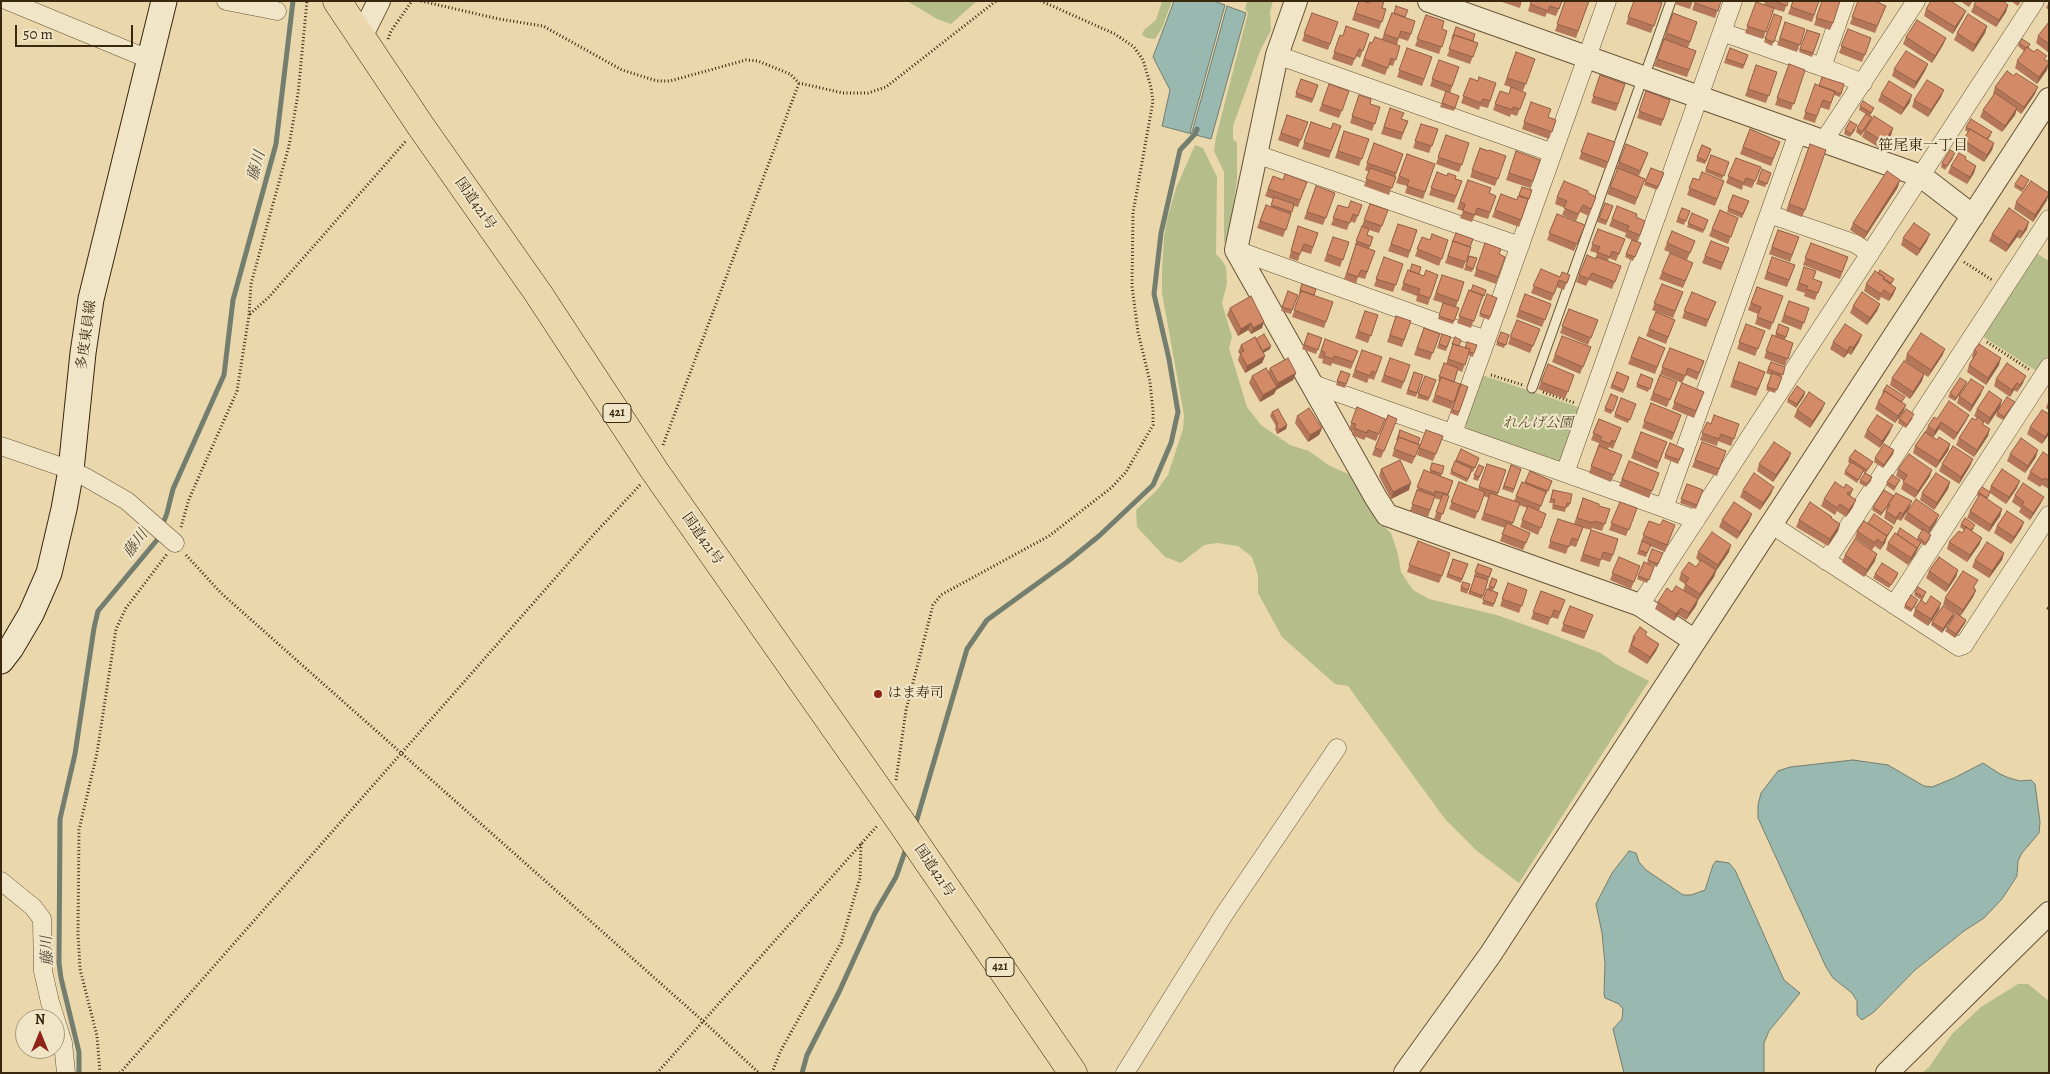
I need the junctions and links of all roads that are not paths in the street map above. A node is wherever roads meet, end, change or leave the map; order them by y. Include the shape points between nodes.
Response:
1 (6, 1) edge
2 (164, 1) edge
3 (226, 1) edge
4 (337, 1) edge
5 (379, 1) edge
6 (1296, 1) edge
7 (1429, 1) edge
8 (1607, 1) edge
9 (1671, 1) edge
10 (1733, 1) edge
11 (1845, 1) edge
12 (1916, 1) edge
13 (2035, 1) edge
14 (1, 9) edge
15 (278, 11) dead end
16 (1722, 32) junction
17 (361, 37) junction
18 (1277, 55) junction
19 (1586, 58) junction
20 (151, 60) junction
21 (1822, 67) junction
22 (1646, 72) junction
23 (1863, 83) junction
24 (1699, 97) junction
25 (2049, 100) edge
26 (1798, 133) junction
27 (1823, 142) junction
28 (1256, 154) junction
29 (1553, 154) junction
30 (1921, 176) junction
31 (1769, 214) junction
32 (1973, 216) junction
33 (2049, 219) edge
34 (1520, 246) junction
35 (1236, 250) junction
36 (1870, 254) junction
37 (1486, 340) junction
38 (2045, 373) edge
39 (1313, 384) junction
40 (1532, 388) dead end
41 (1453, 433) junction
42 (1, 446) edge
43 (71, 470) junction
44 (1565, 473) junction
45 (1664, 508) junction
46 (2049, 515) edge
47 (1696, 520) junction
48 (1772, 525) junction
49 (173, 540) road end
50 (1826, 561) junction
51 (1640, 605) junction
52 (1894, 605) junction
53 (1695, 641) junction
54 (1, 661) edge
55 (1337, 748) dead end
56 (1, 882) edge
57 (2049, 913) edge
58 (66, 1073) edge
59 (1073, 1073) edge
60 (1125, 1073) edge
61 (1405, 1073) edge
62 (1887, 1073) edge

1 - 14 street
1 - 20 street
2 - 20 main road, 多度東員線
3 - 15 street
4 - 17 highway, 国道421号 / 421
5 - 17 street
6 - 18 street
7 - 19 street
8 - 19 street
9 - 22 lane
10 - 16 street
11 - 21 street
12 - 23 street
13 - 30 street
16 - 21 street
16 - 24 street
17 - 59 highway, 国道421号 / 421 via 538,293 654,470
18 - 28 street
18 - 29 street
19 - 22 street
19 - 29 street
20 - 43 main road, 多度東員線 via 91,299
21 - 23 street
22 - 24 street
22 - 40 lane
23 - 27 street
24 - 26 street
24 - 44 street
25 - 32 street
26 - 27 street
26 - 31 street
27 - 30 street
28 - 34 street
28 - 35 street
29 - 34 street
30 - 32 street
30 - 36 street
31 - 36 street via 1856,244
31 - 45 street
32 - 48 street
33 - 50 street
34 - 37 street
35 - 37 street
35 - 39 street
36 - 47 street
37 - 41 street
38 - 52 street
39 - 41 street
39 - 51 street via 1387,515
41 - 44 street
42 - 43 street
43 - 49 street via 127,501
43 - 54 main road, 多度東員線 via 49,573 31,614
44 - 45 street
45 - 47 street
46 - 52 street via 1964,645 1954,644
47 - 51 street
48 - 50 street
48 - 53 street
50 - 52 street
51 - 53 street
53 - 61 street via 1490,955
55 - 60 street via 1225,914
56 - 58 street via 33,907 42,919 43,971 63,1043
57 - 62 street

